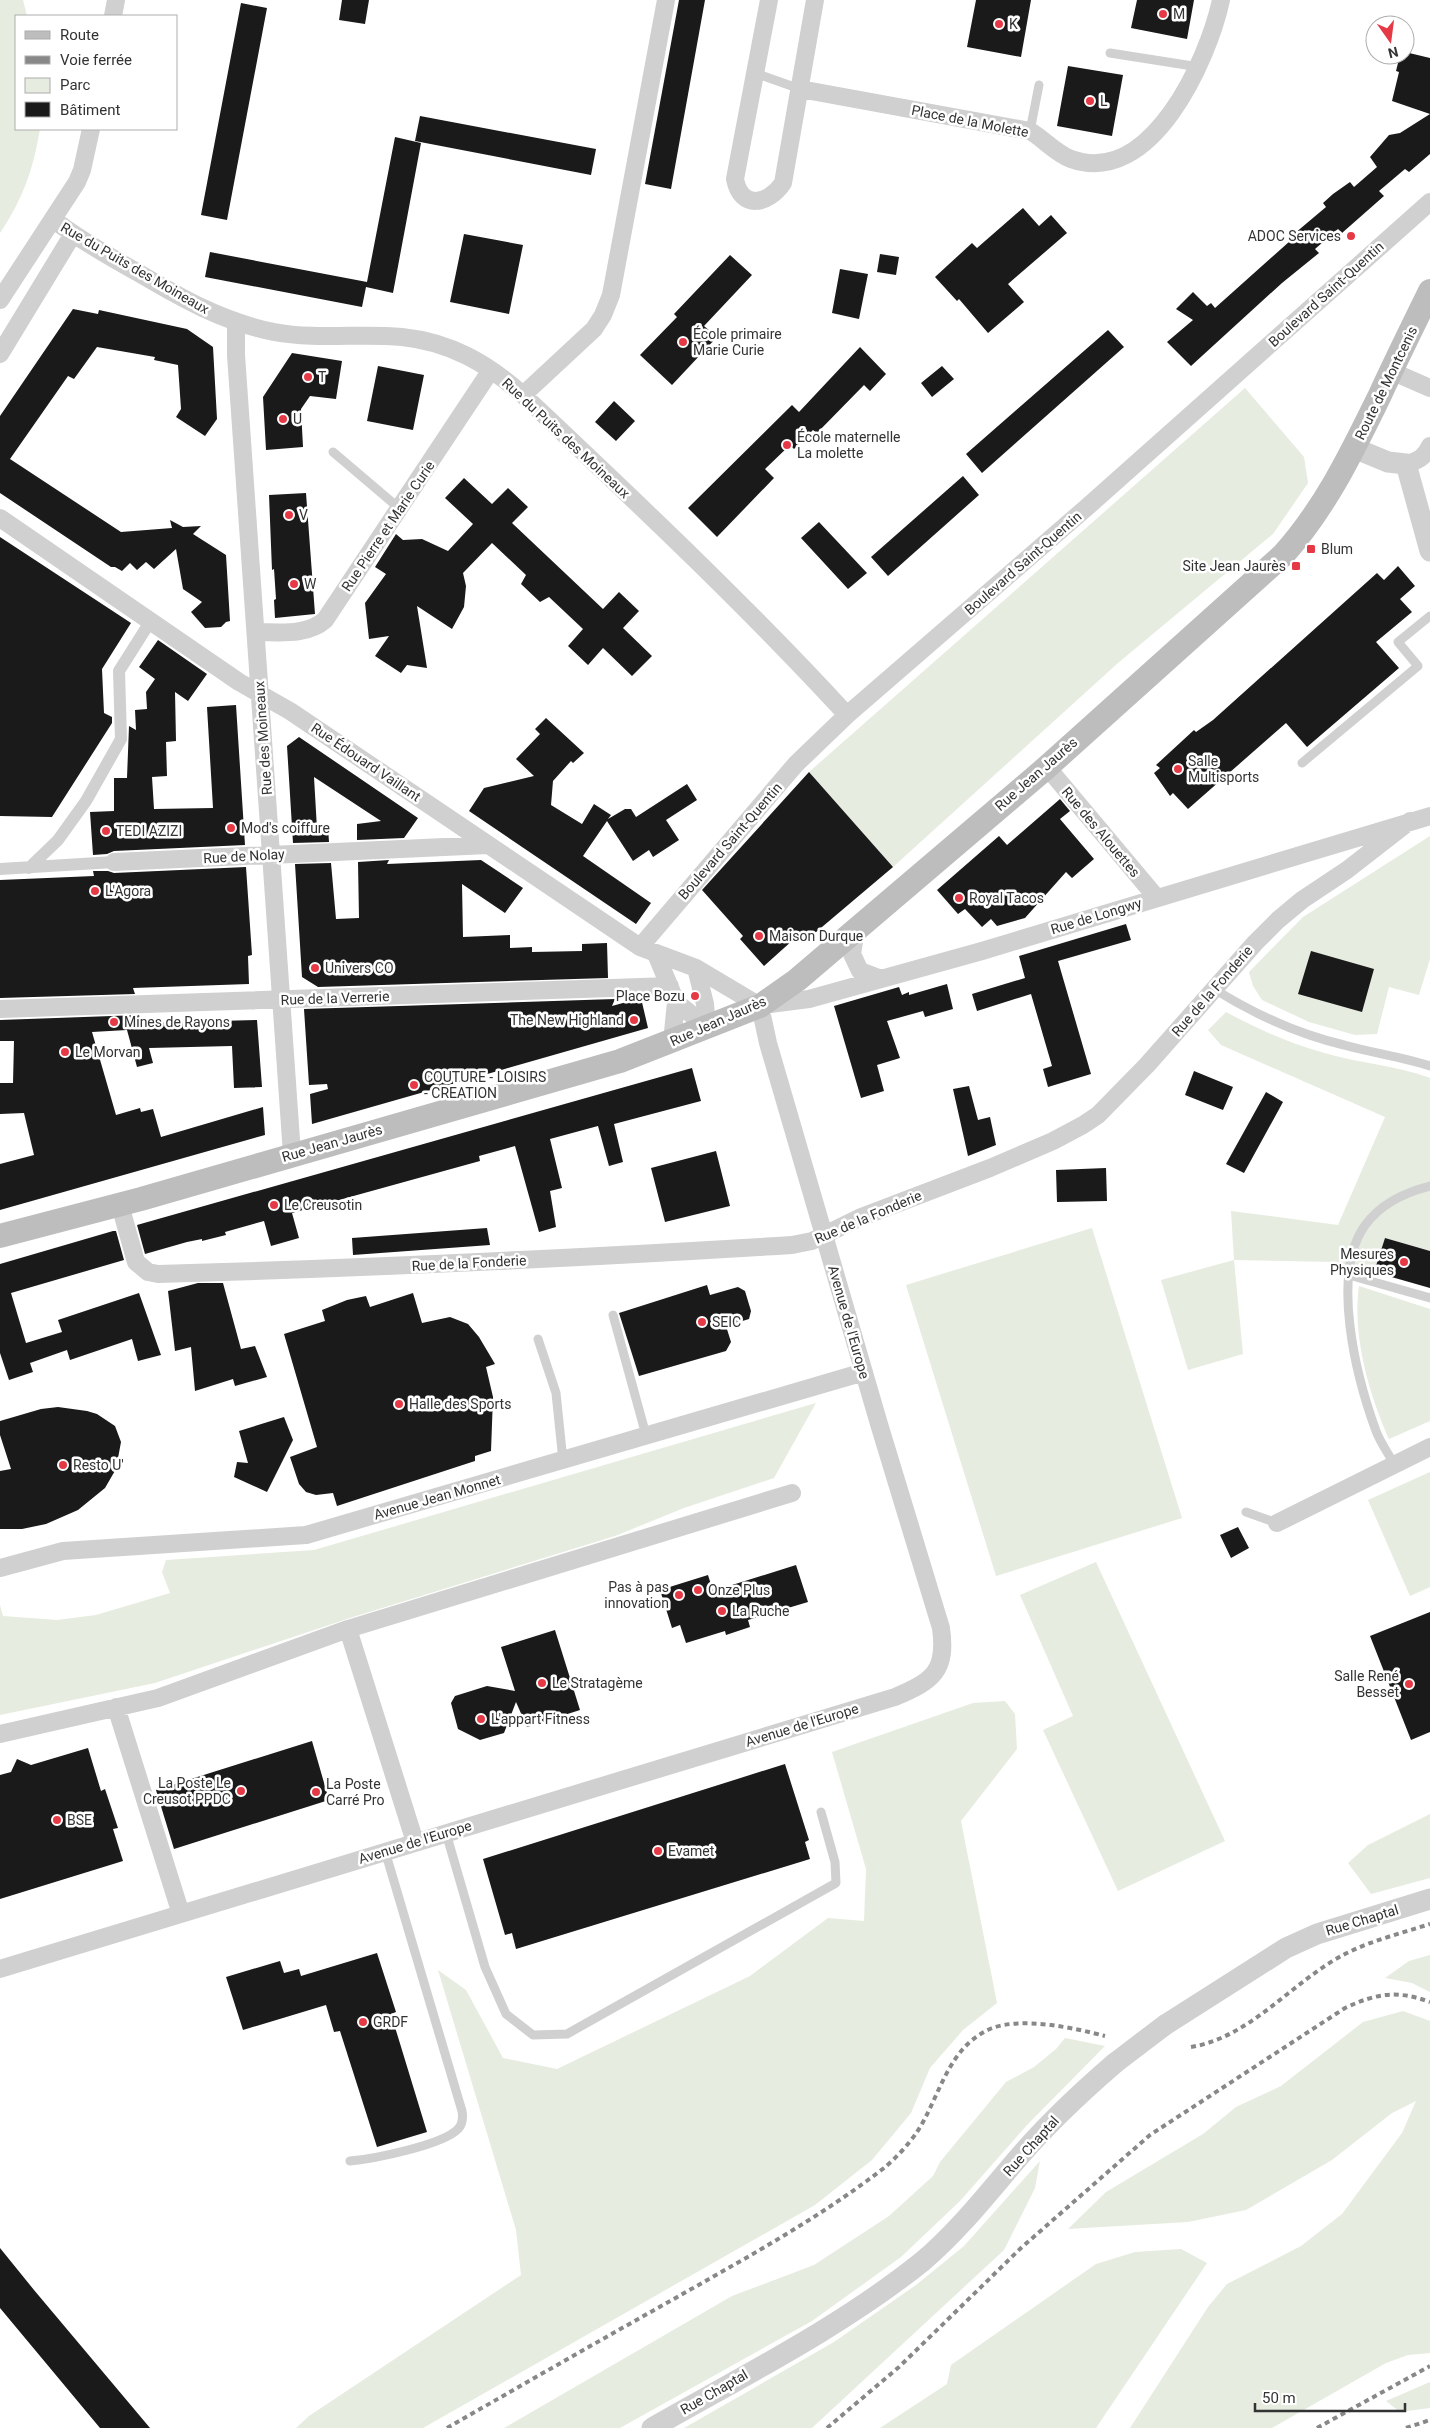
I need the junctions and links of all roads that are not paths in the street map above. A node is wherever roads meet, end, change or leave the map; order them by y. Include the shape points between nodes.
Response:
1 (116, 0) edge
2 (666, 0) edge
3 (769, 0) edge
4 (816, 0) edge
5 (1221, 0) edge
6 (113, 15) edge
7 (1110, 53) dead end
8 (1199, 67) junction
9 (755, 73) junction
10 (1039, 85) dead end
11 (800, 89) junction
12 (91, 130) edge
13 (1030, 131) junction
14 (1430, 202) edge
15 (54, 220) junction
16 (73, 234) junction
17 (1430, 291) edge
18 (0, 300) edge
19 (236, 323) junction
20 (0, 354) edge
21 (491, 370) junction
22 (1391, 371) junction
23 (1430, 388) edge
24 (523, 395) junction
25 (1430, 446) edge
26 (1354, 448) junction
27 (333, 452) dead end
28 (1406, 464) junction
29 (1343, 469) joint
30 (400, 509) junction
31 (0, 518) edge
32 (1430, 552) edge
33 (1430, 616) edge
34 (150, 622) junction
35 (256, 632) junction
36 (260, 695) junction
37 (847, 715) junction
38 (1302, 763) dead end
39 (1046, 767) junction
40 (1430, 816) edge
41 (1410, 821) junction
42 (488, 845) junction
43 (271, 855) junction
44 (114, 862) joint
45 (29, 868) junction
46 (0, 869) edge
47 (1156, 898) junction
48 (856, 929) junction
49 (648, 951) junction
50 (696, 968) junction
51 (880, 979) junction
52 (1214, 989) junction
53 (673, 994) junction
54 (281, 999) junction
55 (760, 1006) junction
56 (0, 1009) edge
57 (707, 1027) junction
58 (672, 1042) junction
59 (1430, 1066) edge
60 (292, 1154) junction
61 (1430, 1186) edge
62 (120, 1205) junction
63 (824, 1235) junction
64 (0, 1236) edge
65 (1350, 1275) junction
66 (1430, 1298) edge
67 (613, 1315) dead end
68 (538, 1339) dead end
69 (864, 1372) junction
70 (646, 1435) junction
71 (1430, 1447) edge
72 (563, 1460) junction
73 (1394, 1464) junction
74 (792, 1493) dead end
75 (1246, 1512) dead end
76 (1277, 1523) joint
77 (0, 1568) edge
78 (348, 1629) junction
79 (116, 1707) junction
80 (0, 1734) edge
81 (822, 1812) dead end
82 (446, 1832) junction
83 (415, 1842) junction
84 (385, 1851) junction
85 (1430, 1899) edge
86 (180, 1914) junction
87 (0, 1969) edge
88 (350, 2161) dead end
89 (652, 2428) edge

1 - 6 street
2 - 24 street via 611,295 594,329
3 - 9 street
4 - 11 street
5 - 8 street, Place de la Molette via 1216,25
7 - 8 lane
8 - 13 street, Place de la Molette via 1170,114 1133,152 1107,161 1071,159
9 - 11 lane
9 - 11 street via 735,179 737,190 744,198 766,200 776,194 783,183
10 - 13 lane
11 - 13 street, Place de la Molette
12 - 15 street via 82,170
14 - 37 street, Boulevard Saint-Quentin
15 - 16 street, Rue du Puits des Moineaux
15 - 18 street
16 - 19 street, Rue du Puits des Moineaux via 191,304
16 - 20 street
17 - 22 main road, Route de Montcenis
19 - 21 street, Rue du Puits des Moineaux via 304,336 401,337 433,342 457,350
19 - 35 street, Rue des Moineaux
21 - 24 street, Rue du Puits des Moineaux
21 - 30 street, Rue Pierre et Marie Curie
22 - 23 street
22 - 26 main road, Route de Montcenis
24 - 37 street, Rue du Puits des Moineaux via 796,659
25 - 28 street via 1424,456
26 - 28 street via 1388,462
26 - 29 main road, Route de Montcenis
27 - 30 lane
28 - 32 street
29 - 39 main road, Rue Jean Jaurès via 1323,504 1283,555
30 - 35 street, Rue Pierre et Marie Curie via 325,620 316,628
31 - 34 street, Rue Édouard Vaillant
33 - 38 lane via 1398,642 1418,666
34 - 36 street, Rue Édouard Vaillant
34 - 45 street via 119,671 121,738 86,801 58,840
35 - 36 street, Rue des Moineaux
36 - 42 street, Rue Édouard Vaillant via 290,711
36 - 43 street, Rue des Moineaux
37 - 49 street, Boulevard Saint-Quentin via 796,764
39 - 47 street, Rue des Alouettes
39 - 48 main road, Rue Jean Jaurès
40 - 41 street, Rue de Longwy
41 - 47 street, Rue de Longwy
41 - 52 street, Rue de la Fonderie via 1278,920
42 - 43 street, Rue de Nolay
42 - 49 street, Rue Édouard Vaillant
43 - 44 street, Rue de Nolay
43 - 54 street, Rue des Moineaux
44 - 45 street, Rue de Nolay
45 - 46 street, Rue de Nolay
47 - 51 street, Rue de Longwy
48 - 51 street via 852,954 860,971
48 - 55 main road, Rue Jean Jaurès via 797,980
49 - 50 street, Rue Édouard Vaillant
49 - 53 street
50 - 55 street, Rue Édouard Vaillant
50 - 57 street
51 - 55 street, Rue de Longwy via 809,999
52 - 59 lane via 1242,1006 1300,1032
52 - 63 street, Rue de la Fonderie via 1141,1071 1098,1115 1083,1125 1053,1141
53 - 54 street, Rue de la Verrerie
53 - 57 street
53 - 58 street
54 - 56 street, Rue de la Verrerie
54 - 60 street, Rue des Moineaux
55 - 57 main road, Rue Jean Jaurès
55 - 63 street, Avenue de l'Europe
57 - 58 main road, Rue Jean Jaurès
58 - 60 main road, Rue Jean Jaurès via 552,1082
60 - 62 main road, Rue Jean Jaurès
61 - 65 lane via 1397,1198 1365,1224 1357,1241
62 - 63 street, Rue de la Fonderie via 136,1262 148,1272 158,1274 412,1267 659,1253 792,1245
62 - 64 main road, Rue Jean Jaurès
63 - 69 street, Avenue de l'Europe
65 - 66 lane
65 - 73 lane via 1347,1302 1356,1362 1376,1433
67 - 70 lane
68 - 72 lane via 556,1393
69 - 70 street, Avenue Jean Monnet
69 - 82 street, Avenue de l'Europe via 941,1628 943,1652 937,1670 914,1689 895,1697
70 - 72 street, Avenue Jean Monnet
71 - 73 street
72 - 77 street, Avenue Jean Monnet via 306,1535 63,1551
73 - 76 street
74 - 78 street
75 - 76 lane
78 - 79 street via 158,1698
78 - 83 street
79 - 80 street
79 - 86 street
81 - 82 lane via 835,1862 836,1883 567,2034 533,2035 506,2014 485,1967
82 - 83 street, Avenue de l'Europe
83 - 84 street, Avenue de l'Europe
84 - 86 street, Avenue de l'Europe
84 - 88 lane via 463,2119 458,2129 442,2140 366,2160
85 - 89 street, Rue Chaptal, bridge via 1317,1934 1286,1948 1165,2025 1115,2063 1050,2124 982,2203 923,2261 824,2329
86 - 87 street, Avenue de l'Europe

